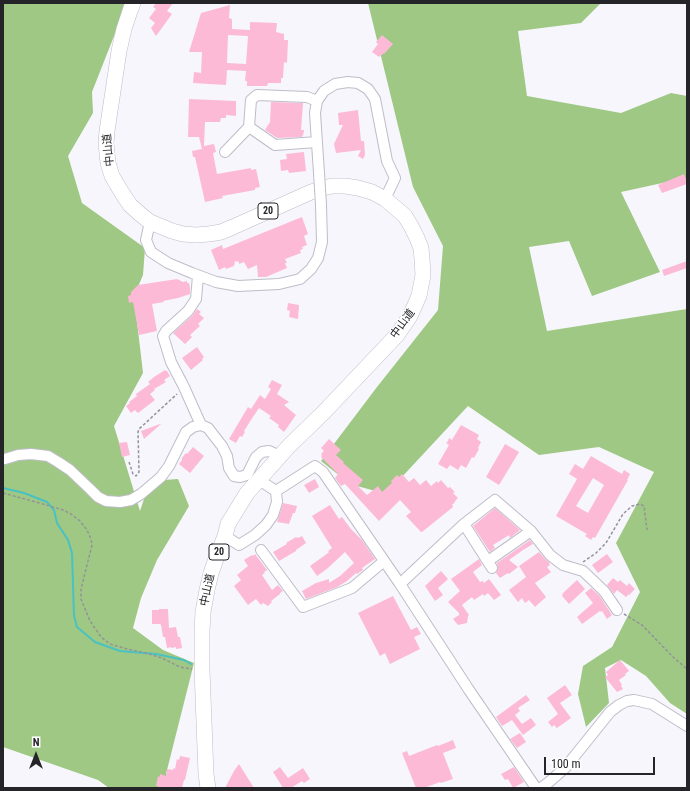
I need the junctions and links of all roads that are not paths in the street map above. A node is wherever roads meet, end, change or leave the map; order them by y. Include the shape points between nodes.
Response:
1 (133, 3) edge
2 (317, 101) junction
3 (249, 127) junction
4 (317, 142) junction
5 (225, 152) dead end
6 (385, 199) junction
7 (150, 222) junction
8 (198, 276) junction
9 (201, 425) junction
10 (280, 456) junction
11 (5, 459) dead end
12 (259, 480) junction
13 (276, 491) junction
14 (464, 524) junction
15 (531, 531) junction
16 (225, 536) junction
17 (261, 550) dead end
18 (384, 561) junction
19 (400, 584) junction
20 (617, 610) road end
21 (687, 726) edge
22 (208, 788) edge
23 (536, 788) edge
24 (541, 788) edge

1 - 7 highway, 中山道 / 20 via 119,51 107,131 107,153 112,176 122,193 130,205
2 - 3 street via 307,97 257,95 251,100
2 - 4 street
2 - 6 street via 324,91 335,84 348,82 358,83 368,89 375,99 387,161 396,178
3 - 4 street via 275,145
3 - 5 street
4 - 8 street, bridge via 322,242 312,269 300,279 279,284 238,286
6 - 7 highway, 中山道 / 20 via 358,188 332,186 311,192 221,232 183,234
6 - 10 highway, 中山道 / 20 via 405,216 418,238 423,267 419,296 410,316 397,334
7 - 8 street via 146,240 151,252 168,263
8 - 9 street via 196,299 163,336 171,362
9 - 10 street via 208,428 222,446 234,476 247,475 256,457 262,452 269,451
9 - 11 street via 186,432 162,477 131,500 120,502 98,498 70,470 48,456 31,454
10 - 12 highway, 中山道 / 20
12 - 13 street
12 - 16 highway, 中山道 / 20 via 247,493 228,524
13 - 16 street via 277,502 273,515 255,535 239,545
13 - 18 street via 315,466 323,472
14 - 15 street via 495,500
14 - 15 street via 490,565
14 - 19 street
15 - 20 street via 550,555 563,565 583,571 604,591
16 - 22 highway, 中山道 / 20 via 207,590 203,612 202,670
17 - 18 street via 303,607 352,588
18 - 19 street
19 - 23 street
21 - 24 street via 652,704 627,701 610,712 565,768

